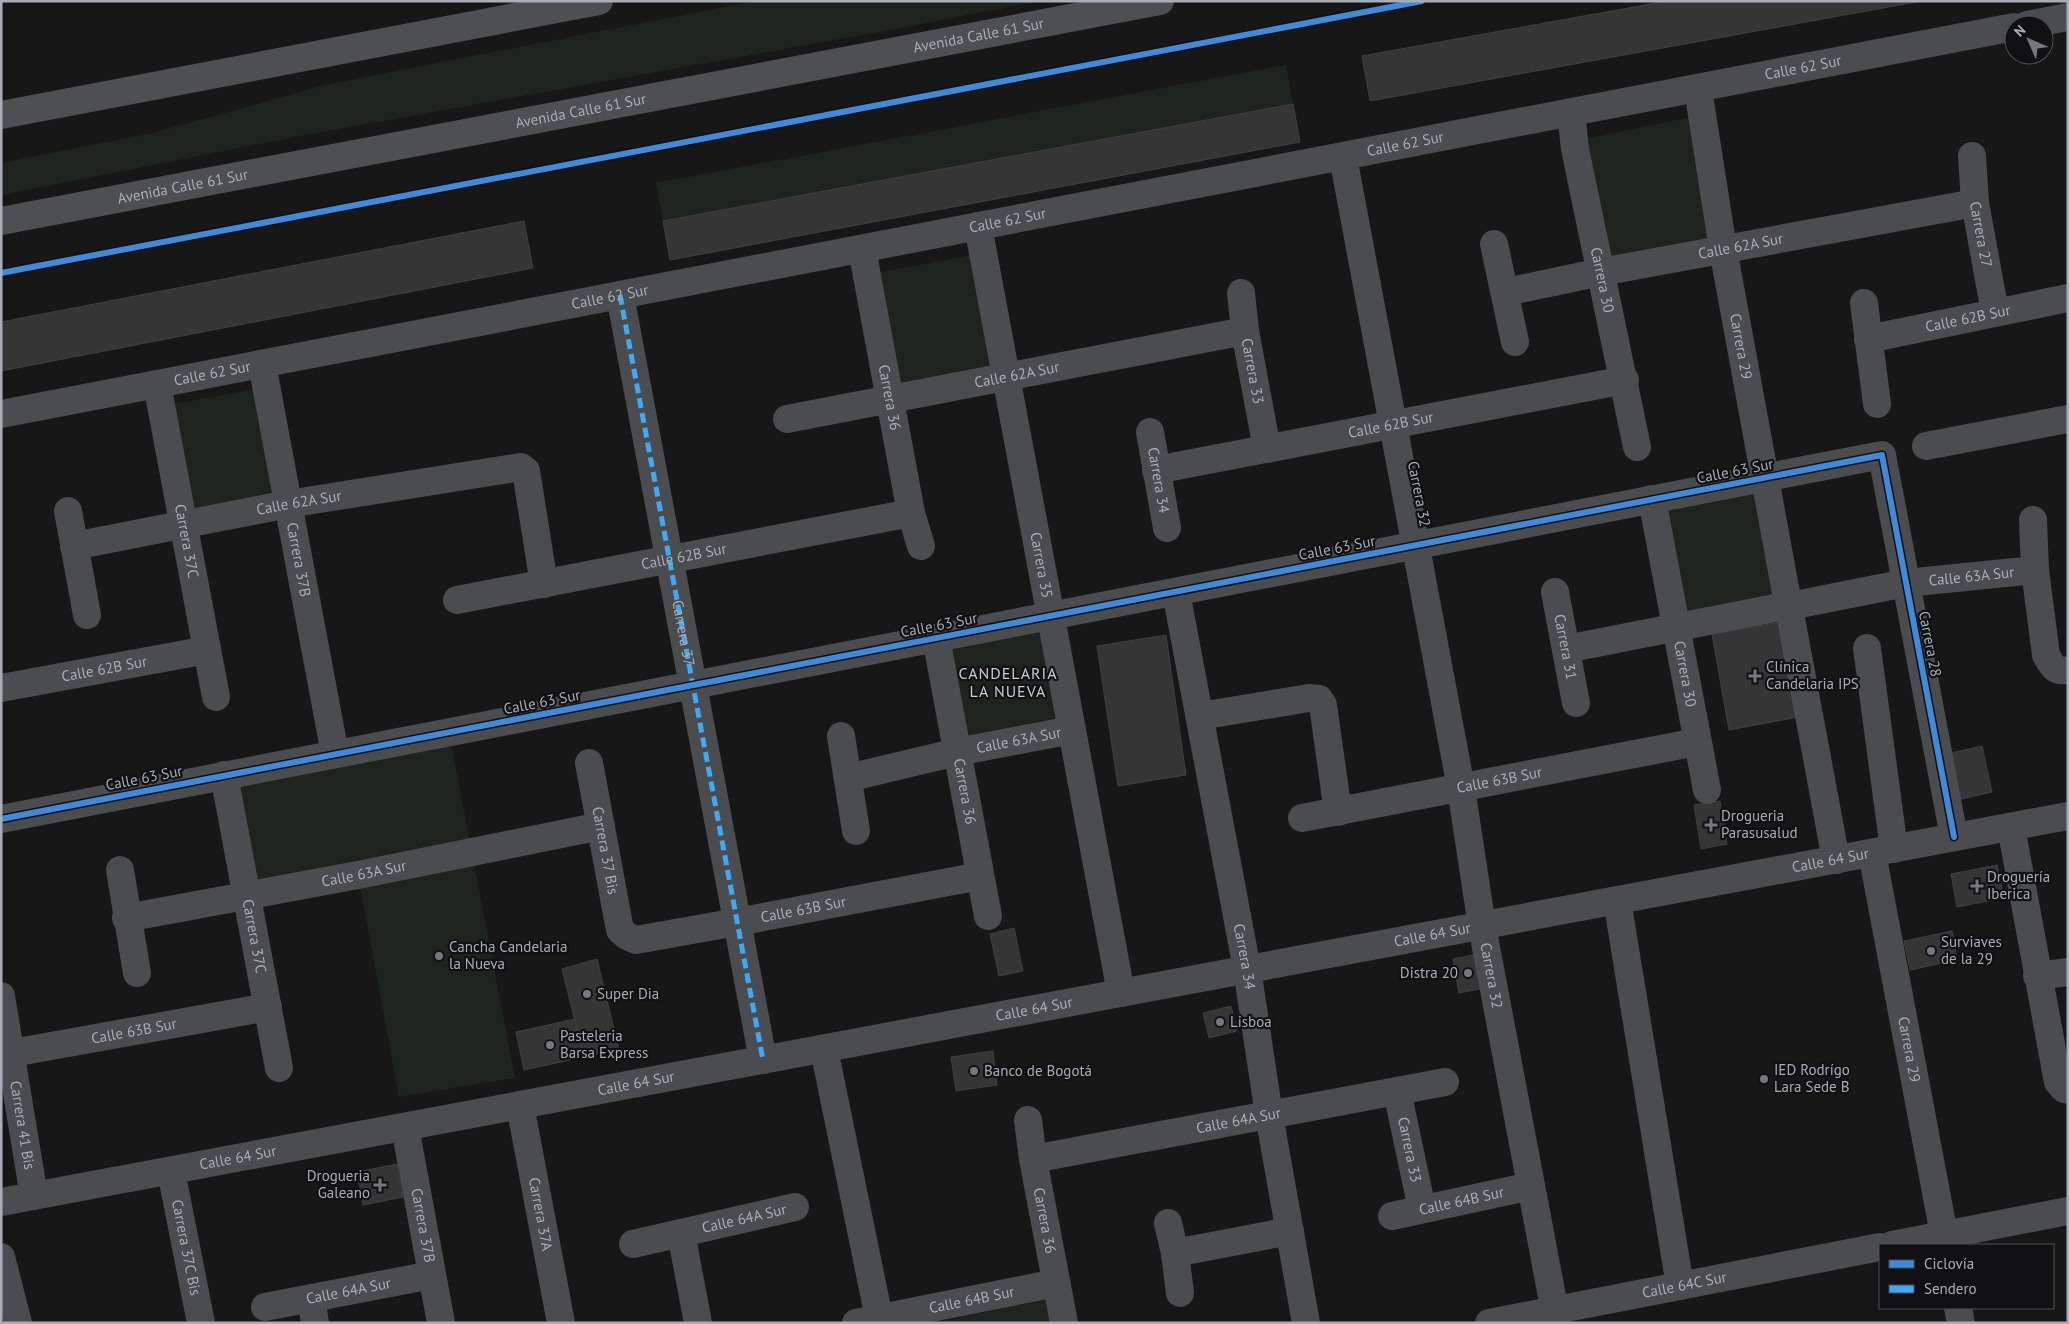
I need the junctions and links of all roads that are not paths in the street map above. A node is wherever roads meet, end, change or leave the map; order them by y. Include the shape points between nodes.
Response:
1 (598, 1) edge
2 (1160, 1) edge
3 (2068, 17) edge
4 (2054, 20) edge
5 (2004, 30) edge
6 (1698, 89) junction
7 (1571, 113) junction
8 (4, 114) edge
9 (1344, 156) junction
10 (1972, 156) dead end
11 (1976, 203) junction
12 (1, 221) edge
13 (978, 226) junction
14 (1494, 244) dead end
15 (862, 249) junction
16 (1724, 249) junction
17 (1602, 272) junction
18 (1241, 292) dead end
19 (1506, 292) junction
20 (620, 295) junction
21 (2068, 298) edge
22 (1864, 303) dead end
23 (1995, 312) junction
24 (1245, 331) junction
25 (1868, 339) junction
26 (1515, 342) dead end
27 (262, 364) junction
28 (1006, 377) junction
29 (1625, 380) junction
30 (157, 384) junction
31 (890, 400) junction
32 (1877, 404) dead end
33 (1, 414) edge
34 (787, 419) dead end
35 (2068, 419) edge
36 (1393, 425) junction
37 (1150, 432) dead end
38 (1926, 446) dead end
39 (1637, 447) dead end
40 (1267, 449) junction
41 (1882, 455) joint
42 (1156, 470) junction
43 (1764, 478) junction
44 (1652, 499) junction
45 (288, 504) junction
46 (68, 511) dead end
47 (911, 513) junction
48 (2033, 520) dead end
49 (184, 525) junction
50 (1167, 528) dead end
51 (1416, 545) junction
52 (74, 546) junction
53 (921, 546) dead end
54 (670, 560) junction
55 (2035, 570) junction
56 (1906, 583) junction
57 (544, 584) junction
58 (1176, 592) junction
59 (1555, 592) dead end
60 (457, 600) dead end
61 (1788, 606) junction
62 (87, 614) dead end
63 (1050, 616) junction
64 (1676, 627) junction
65 (936, 638) junction
66 (1867, 648) dead end
67 (1566, 649) junction
68 (207, 650) junction
69 (2060, 668) edge
70 (693, 685) junction
71 (1, 688) edge
72 (216, 698) dead end
73 (1576, 703) dead end
74 (1200, 716) junction
75 (1072, 730) junction
76 (841, 736) dead end
77 (1697, 742) junction
78 (957, 752) junction
79 (335, 754) junction
80 (589, 763) dead end
81 (224, 776) junction
82 (848, 778) junction
83 (1461, 788) junction
84 (1707, 790) dead end
85 (1338, 812) junction
86 (2068, 816) edge
87 (1302, 818) dead end
88 (1, 819) edge
89 (601, 826) junction
90 (2011, 827) junction
91 (856, 831) dead end
92 (1954, 837) junction
93 (1883, 851) junction
94 (1836, 860) junction
95 (120, 870) dead end
96 (980, 876) junction
97 (246, 895) junction
98 (1617, 900) junction
99 (988, 916) dead end
100 (126, 918) junction
101 (737, 922) junction
102 (1482, 926) junction
103 (626, 936) joint
104 (1247, 969) junction
105 (2068, 972) edge
106 (137, 973) dead end
107 (2038, 976) junction
108 (1121, 993) junction
109 (1, 996) edge
110 (268, 1007) junction
111 (824, 1049) junction
112 (6, 1054) edge
113 (763, 1060) junction
114 (279, 1068) dead end
115 (1445, 1082) dead end
116 (2066, 1090) edge
117 (1397, 1091) junction
118 (520, 1105) junction
119 (1269, 1115) junction
120 (1028, 1120) dead end
121 (405, 1127) junction
122 (1033, 1159) junction
123 (171, 1171) junction
124 (1531, 1186) junction
125 (34, 1196) junction
126 (1, 1202) edge
127 (795, 1207) dead end
128 (1422, 1209) junction
129 (2068, 1211) edge
130 (1392, 1216) dead end
131 (1168, 1223) dead end
132 (1290, 1231) junction
133 (681, 1233) junction
134 (1945, 1240) edge
135 (633, 1244) dead end
136 (1903, 1244) edge
137 (1879, 1247) edge
138 (1175, 1253) junction
139 (1, 1257) edge
140 (432, 1274) junction
141 (1056, 1283) junction
142 (1680, 1286) junction
143 (1180, 1293) dead end
144 (265, 1307) dead end
145 (1958, 1309) edge
146 (313, 1310) edge
147 (1556, 1316) edge
148 (867, 1320) edge
149 (18, 1323) edge
150 (201, 1323) edge
151 (441, 1323) edge
152 (561, 1323) edge
153 (698, 1323) edge
154 (1064, 1323) edge
155 (1306, 1323) edge
156 (1489, 1323) edge
157 (1961, 1323) edge

1 - 8 main road
2 - 12 main road, Avenida Calle 61 Sur
3 - 4 street
5 - 6 street, Calle 62 Sur
6 - 7 street, Calle 62 Sur
6 - 16 street, Carrera 29
7 - 9 street, Calle 62 Sur
7 - 17 street, Carrera 30 via 1575,149
9 - 13 street, Calle 62 Sur
9 - 36 street, Carrera 32
10 - 11 street, Carrera 27
11 - 16 street, Calle 62A Sur
11 - 23 street, Carrera 27
13 - 15 street, Calle 62 Sur
13 - 28 street, Carrera 35
14 - 19 street
15 - 20 street, Calle 62 Sur
15 - 31 street, Carrera 36
16 - 17 street, Calle 62A Sur
16 - 43 street, Carrera 29
17 - 19 street, Calle 62A Sur
17 - 29 street, Carrera 30
18 - 24 street, Carrera 33
19 - 26 street
20 - 27 street, Calle 62 Sur
20 - 54 street, Carrera 37
21 - 23 street, Calle 62B Sur
22 - 25 street
23 - 25 street, Calle 62B Sur
24 - 28 street, Calle 62A Sur
24 - 40 street, Carrera 33
25 - 32 street
27 - 30 street, Calle 62 Sur
27 - 45 street, Carrera 37B
28 - 31 street, Calle 62A Sur
28 - 63 street, Carrera 35
29 - 36 street, Calle 62B Sur
29 - 39 street, Carrera 30
30 - 33 street, Calle 62 Sur
30 - 49 street, Carrera 37C
31 - 34 street, Calle 62A Sur
31 - 47 street, Carrera 36
35 - 38 street
36 - 40 street, Calle 62B Sur
36 - 51 street, Carrera 32
37 - 42 street, Carrera 34
40 - 42 street, Calle 62B Sur
41 - 43 street, Calle 63 Sur
41 - 56 street, Carrera 28
42 - 50 street, Carrera 34
43 - 44 street, Calle 63 Sur
43 - 61 street, Carrera 29
44 - 51 street, Calle 63 Sur
44 - 64 street, Carrera 30
45 - 49 street, Calle 62A Sur
45 - 57 street, Calle 62A Sur via 521,467 526,471
45 - 79 street, Carrera 37B
46 - 52 street
47 - 53 street, Carrera 36
47 - 54 street, Calle 62B Sur
48 - 55 street
49 - 52 street, Calle 62A Sur
49 - 68 street, Carrera 37C
51 - 58 street, Calle 63 Sur
51 - 83 street, Carrera 32
52 - 62 street
54 - 57 street, Calle 62B Sur
54 - 70 street, Carrera 37
55 - 56 street, Calle 63A Sur
55 - 69 street via 2046,656
56 - 61 street, Calle 63A Sur
56 - 92 street, Carrera 28
57 - 60 street, Calle 62B Sur
58 - 63 street, Calle 63 Sur
58 - 74 street, Carrera 34
59 - 67 street, Carrera 31
61 - 64 street, Calle 63A Sur
61 - 94 street, Carrera 29
63 - 65 street, Calle 63 Sur
63 - 75 street, Carrera 35
64 - 67 street, Calle 63A Sur
64 - 77 street, Carrera 30
65 - 70 street, Calle 63 Sur
65 - 78 street, Carrera 36
66 - 93 street, Carrera 29
67 - 73 street, Carrera 31
68 - 71 street, Calle 62B Sur
68 - 72 street, Carrera 37C
70 - 79 street, Calle 63 Sur
70 - 101 street, Carrera 37
74 - 85 street via 1319,699 1323,705
74 - 104 street, Carrera 34
75 - 78 street, Calle 63A Sur
75 - 108 street, Carrera 35
76 - 82 street
77 - 83 street, Calle 63B Sur
77 - 84 street, Carrera 30
78 - 82 street, Calle 63A Sur
78 - 96 street, Carrera 36
79 - 81 street, Calle 63 Sur
80 - 89 street, Carrera 37 Bis
81 - 88 street, Calle 63 Sur
81 - 97 street, Carrera 37C
82 - 91 street
83 - 85 street, Calle 63B Sur
83 - 102 street, Carrera 32
85 - 87 street, Calle 63B Sur
86 - 90 street, Calle 64 Sur
89 - 97 street, Calle 63A Sur
89 - 103 street, Carrera 37 Bis via 620,930
90 - 92 street, Calle 64 Sur
90 - 107 street
92 - 93 street, Calle 64 Sur
93 - 94 street, Calle 64 Sur
93 - 134 street, Carrera 29
94 - 98 street, Calle 64 Sur
95 - 100 street
96 - 99 street, Carrera 36
96 - 101 street, Calle 63B Sur
97 - 100 street, Calle 63A Sur
97 - 110 street, Carrera 37C
98 - 102 street, Calle 64 Sur
98 - 142 street
100 - 106 street
101 - 103 street, Calle 63B Sur via 636,940
101 - 113 street, Carrera 37
102 - 104 street, Calle 64 Sur
102 - 124 street, Carrera 32
104 - 108 street, Calle 64 Sur
104 - 119 street, Carrera 34
105 - 107 street
107 - 116 street via 2058,1082
108 - 111 street, Calle 64 Sur
109 - 112 street, Carrera 41 Bis
110 - 112 street, Calle 63B Sur
110 - 114 street, Carrera 37C
111 - 113 street, Calle 64 Sur
111 - 148 street
112 - 125 street, Carrera 41 Bis
113 - 118 street, Calle 64 Sur
115 - 117 street, Calle 64A Sur
117 - 119 street, Calle 64A Sur
117 - 128 street, Carrera 33
118 - 121 street, Calle 64 Sur
118 - 152 street, Carrera 37A
119 - 122 street, Calle 64A Sur
119 - 132 street, Carrera 34
120 - 122 street, Carrera 36
121 - 123 street, Calle 64 Sur
121 - 140 street, Carrera 37B
122 - 141 street, Carrera 36
123 - 125 street, Calle 64 Sur
123 - 150 street, Carrera 37C Bis
124 - 128 street, Calle 64B Sur
124 - 147 street, Carrera 32
125 - 126 street, Calle 64 Sur
127 - 133 street, Calle 64A Sur
128 - 130 street, Calle 64B Sur
129 - 134 street
131 - 138 street
132 - 138 street
132 - 155 street, Carrera 34
133 - 135 street, Calle 64A Sur
133 - 153 street
134 - 136 street
137 - 142 street, Calle 64C Sur
138 - 143 street
139 - 149 street
140 - 146 street, Calle 64A Sur
140 - 151 street, Carrera 37B
141 - 148 street, Calle 64B Sur
141 - 154 street, Carrera 36
142 - 147 street, Calle 64C Sur
144 - 146 street, Calle 64A Sur
145 - 157 street
147 - 156 street, Calle 64C Sur

